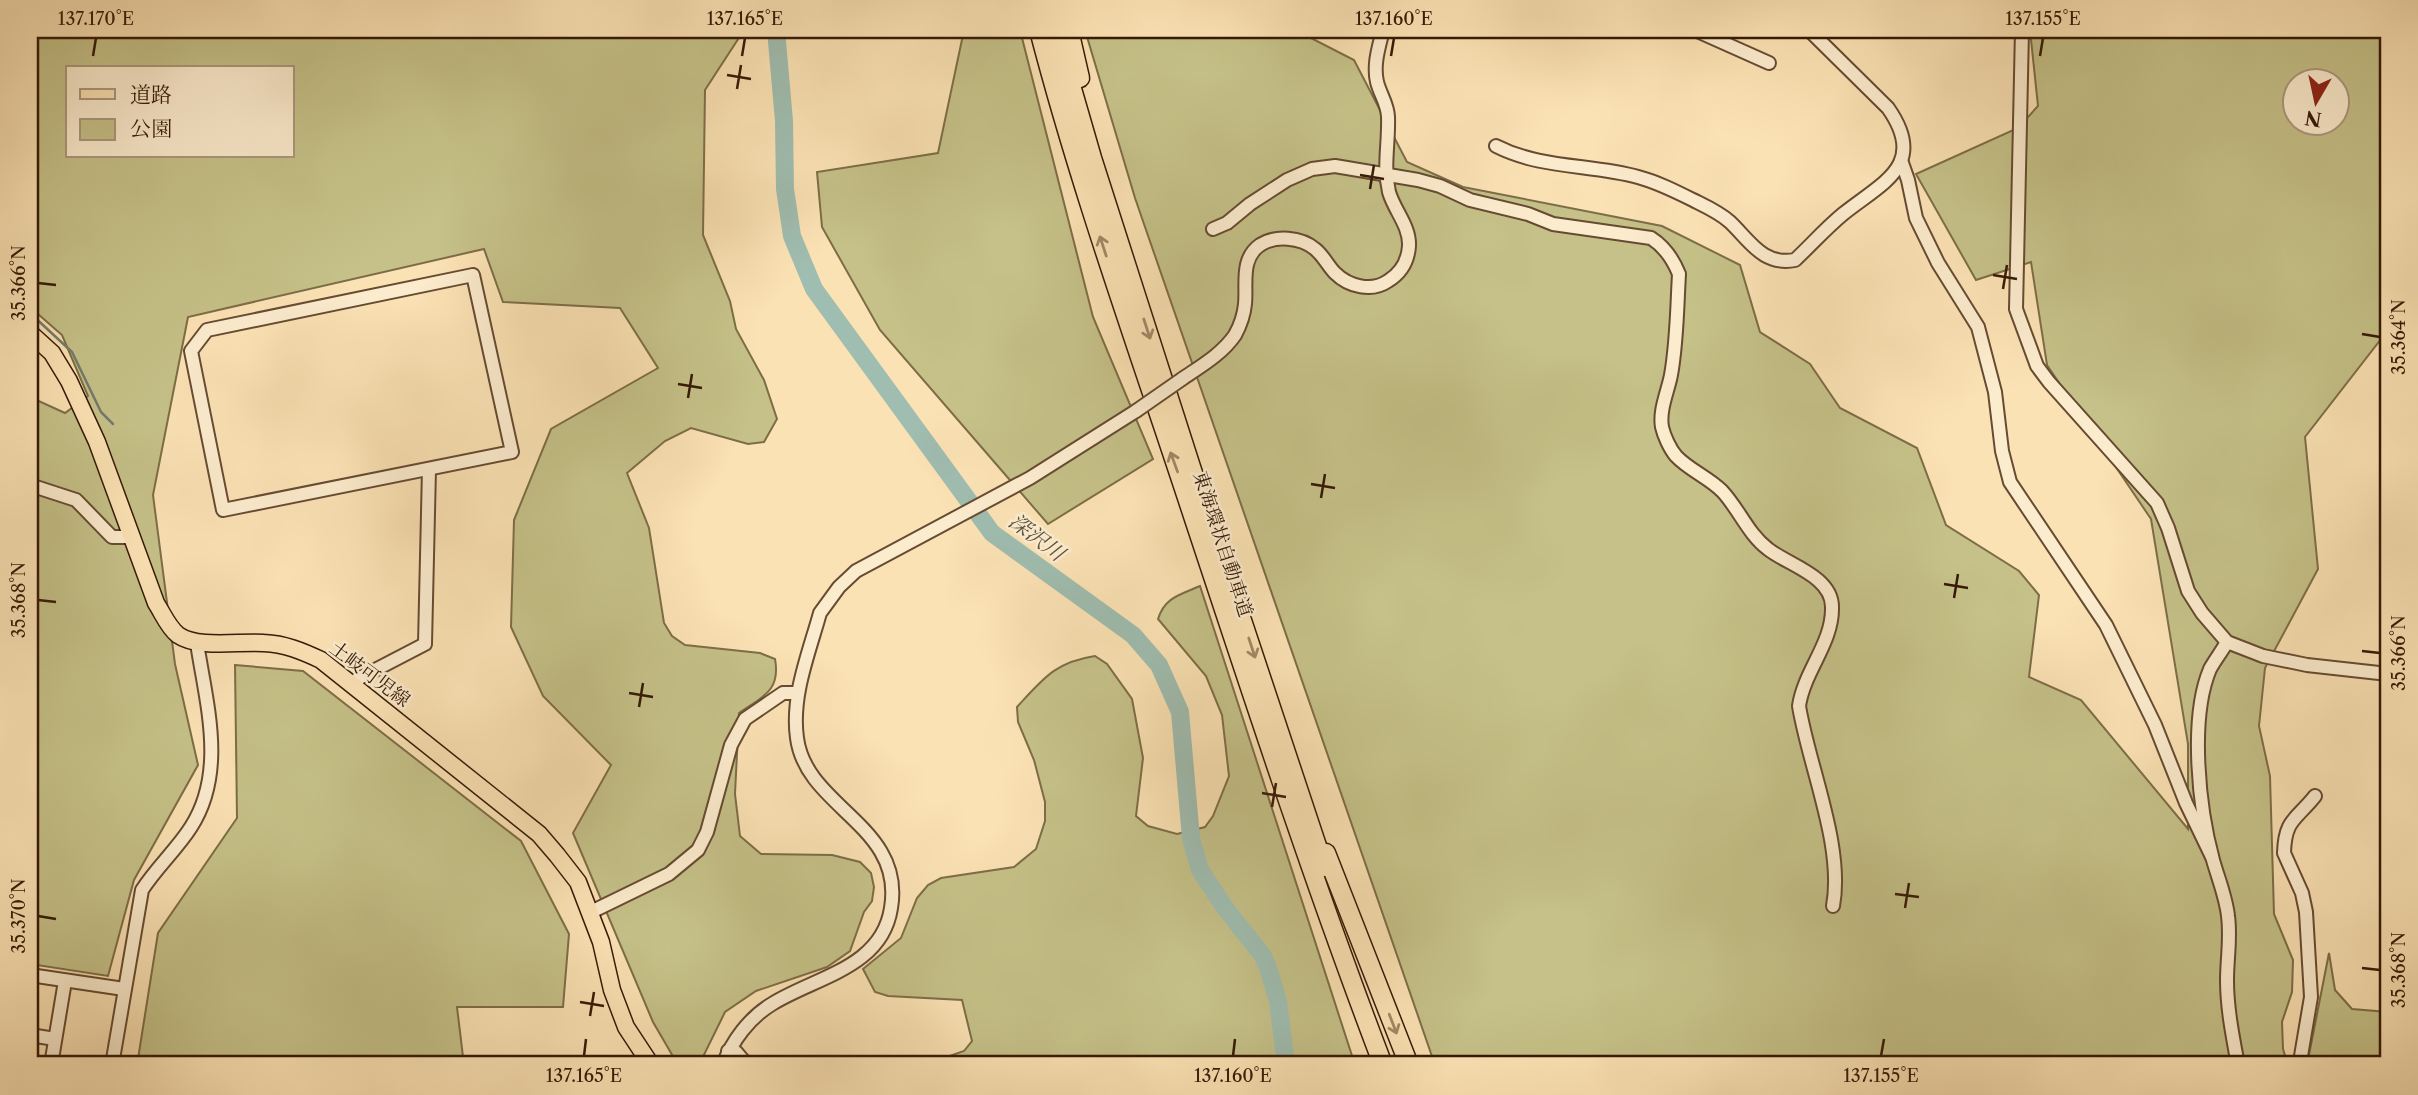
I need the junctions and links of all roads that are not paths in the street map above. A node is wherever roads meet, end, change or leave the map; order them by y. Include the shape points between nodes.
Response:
1 (1039, 30) edge
2 (1055, 30) edge
3 (1069, 30) edge
4 (1383, 30) edge
5 (1695, 30) edge
6 (1809, 30) edge
7 (2022, 30) edge
8 (1769, 63) dead end
9 (1496, 146) dead end
10 (1902, 163) junction
11 (1387, 174) junction
12 (1213, 229) dead end
13 (1128, 267) junction
14 (30, 333) edge
15 (429, 469) junction
16 (30, 485) edge
17 (132, 537) junction
18 (2227, 642) junction
19 (197, 643) junction
20 (2388, 674) edge
21 (349, 683) junction
22 (798, 692) junction
23 (1295, 778) junction
24 (2315, 796) dead end
25 (2212, 857) junction
26 (1833, 906) dead end
27 (591, 912) junction
28 (1345, 964) junction
29 (30, 975) edge
30 (65, 981) junction
31 (124, 989) junction
32 (30, 1035) edge
33 (55, 1039) junction
34 (728, 1051) junction
35 (51, 1065) edge
36 (112, 1065) edge
37 (651, 1065) edge
38 (723, 1065) edge
39 (747, 1065) edge
40 (1373, 1065) edge
41 (1383, 1065) edge
42 (1392, 1065) edge
43 (1409, 1065) edge
44 (2238, 1065) edge
45 (2303, 1065) edge

28 -> 1 highway, 東海環状自動車道 via 1137,352
2 - 13 highway, 東海環状自動車道
3 - 13 highway
4 - 11 street via 1375,72 1388,115
5 - 8 street
6 - 10 street via 1888,108 1905,150
7 - 18 street via 2016,309 2021,326 2037,366 2049,382 2157,503 2189,591
9 - 10 street via 1536,162 1637,177 1678,192 1728,220 1768,258 1785,262 1795,260 1841,216 1891,178
10 - 25 street via 1916,218 1978,327 1995,392 2010,482 2106,625
11 - 12 street via 1335,166 1312,169 1287,180
11 - 22 street, bridge via 1409,243 1406,261 1397,275 1383,285 1365,288 1336,275 1314,248 1300,241 1284,238 1259,246 1250,256 1245,274 1245,305 1235,335 1220,353 1030,478 856,571 820,613
11 - 26 street via 1440,186 1470,200 1553,224 1651,238 1674,262 1679,274 1675,338 1662,415 1670,447 1720,490 1756,538 1807,572 1830,594 1826,639 1802,687 1799,706 1834,861
13 -> 23 highway, 東海環状自動車道
14 - 17 main road via 52,353 69,381
15 - 15 street via 223,510 191,351 207,330 473,275 512,452
15 - 21 street via 425,644
16 - 17 street via 76,500 112,537
17 - 19 main road via 156,603 179,635
18 - 20 street via 2263,656 2307,665
18 - 25 street via 2210,669 2197,747
19 - 21 main road, 土岐可児線 via 293,647 321,660
19 - 31 street via 212,746 209,784 190,829 142,890
21 - 27 main road, 土岐可児線 via 539,834 578,882
22 - 27 street via 783,693 745,719 731,745 698,850 669,874
22 - 34 street via 797,741 806,764 877,844 893,887 891,911 871,949 858,961 770,1005
23 - 42 highway, 東海環状自動車道
23 -> 43 highway
24 - 45 street via 2287,827 2284,846 2306,912 2311,997
25 - 44 street via 2228,916 2227,981
27 - 37 main road, 土岐可児線 via 626,1027
28 - 40 highway
28 - 41 highway, 東海環状自動車道
29 - 30 street
30 - 31 street
30 - 33 street
31 - 36 street
32 - 33 street
33 - 35 street
34 - 38 street
34 - 39 street via 736,1052

